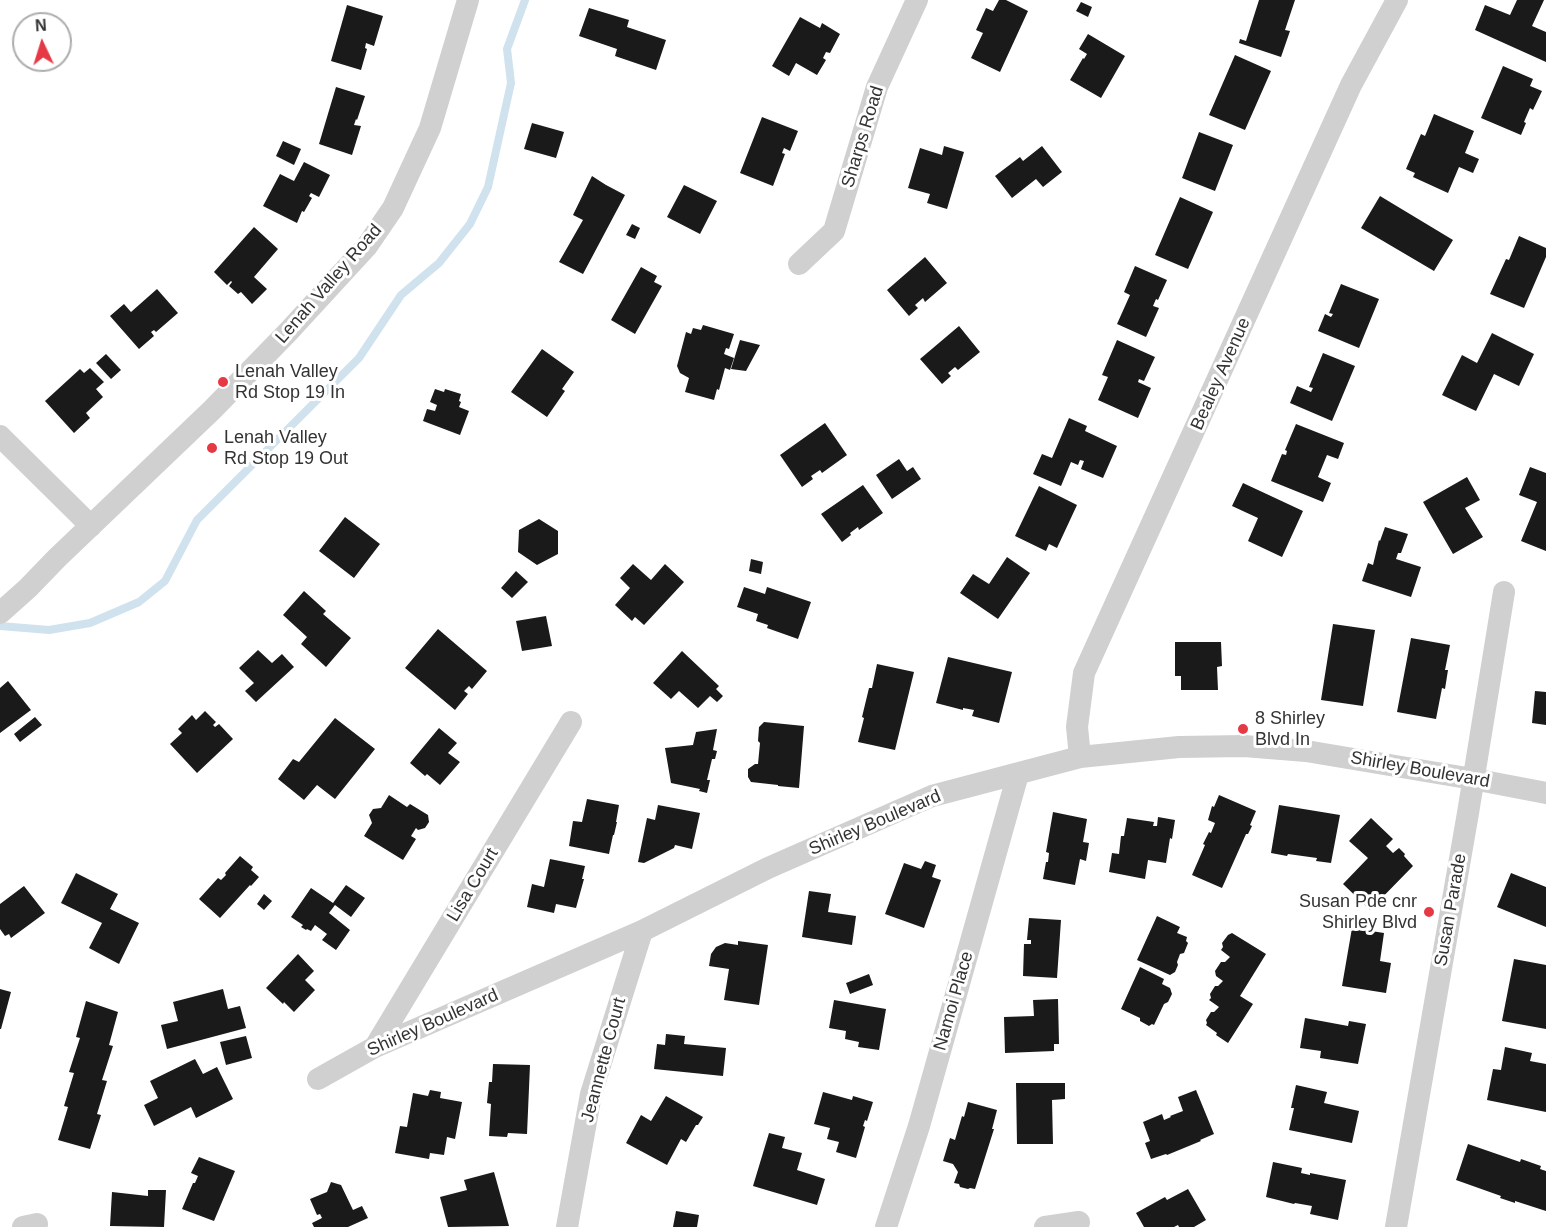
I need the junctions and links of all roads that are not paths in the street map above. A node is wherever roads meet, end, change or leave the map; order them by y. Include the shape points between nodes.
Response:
1 (468, 0) edge
2 (917, 0) edge
3 (1397, 0) edge
4 (799, 264) dead end
5 (0, 436) edge
6 (91, 526) junction
7 (1504, 592) dead end
8 (0, 613) edge
9 (571, 722) dead end
10 (1080, 757) junction
11 (1018, 774) junction
12 (1473, 779) junction
13 (1546, 793) edge
14 (642, 931) junction
15 (375, 1047) junction
16 (318, 1079) dead end
17 (1079, 1222) dead end
18 (1402, 1226) edge
19 (567, 1227) edge
20 (886, 1227) edge
21 (1045, 1227) edge

1 - 6 street, Lenah Valley Road via 430,128 393,208 367,246 212,410
2 - 4 street, Sharps Road via 877,87 834,231
3 - 10 street, Bealey Avenue via 1351,85 1084,674 1077,727
5 - 6 street
6 - 8 street, Lenah Valley Road
7 - 12 street, Susan Parade
9 - 15 street, Lisa Court
10 - 11 street, Shirley Boulevard
10 - 12 street, Shirley Boulevard via 1179,747 1244,746 1306,751
11 - 14 street, Shirley Boulevard via 932,796 768,868
11 - 20 street, Namoi Place via 919,1126
12 - 13 street, Shirley Boulevard
12 - 18 street, Susan Parade
14 - 15 street, Shirley Boulevard
14 - 19 street, Jeannette Court via 591,1094
15 - 16 street, Shirley Boulevard
17 - 21 street

